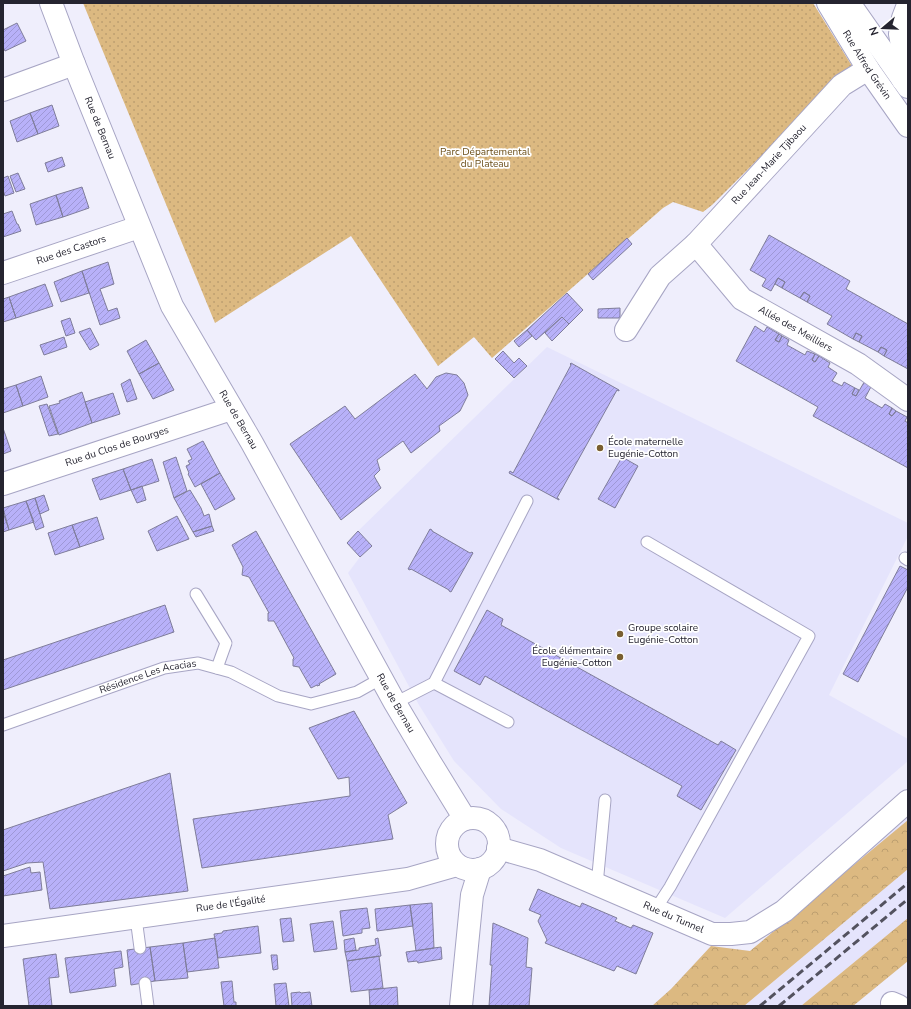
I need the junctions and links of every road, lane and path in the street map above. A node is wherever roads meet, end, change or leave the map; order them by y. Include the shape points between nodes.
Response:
1 (51, 3) edge
2 (828, 3) edge
3 (849, 3) edge
4 (908, 6) edge
5 (74, 64) junction
6 (868, 69) junction
7 (906, 83) edge
8 (3, 90) edge
9 (908, 126) edge
10 (140, 227) junction
11 (696, 244) junction
12 (3, 273) edge
13 (626, 330) dead end
14 (908, 400) edge
15 (231, 409) junction
16 (3, 484) edge
17 (526, 501) dead end
18 (647, 542) dead end
19 (196, 594) dead end
20 (217, 668) junction
21 (382, 678) junction
22 (434, 683) junction
23 (395, 703) junction
24 (508, 722) dead end
25 (3, 725) edge
26 (605, 800) dead end
27 (908, 801) edge
28 (465, 818) junction
29 (498, 848) junction
30 (458, 865) junction
31 (480, 869) junction
32 (597, 885) junction
33 (655, 910) junction
34 (136, 918) junction
35 (3, 936) edge
36 (140, 948) dead end
37 (145, 983) dead end
38 (148, 1006) edge
39 (461, 1006) edge

1 - 5 street, Rue de Bernau
2 - 6 street, Rue Alfred Grévin
3 - 7 street, Rue Alfred Grévin
4 - 7 street, Rue Alfred Grévin via 900,34
5 - 8 street
5 - 10 street, Rue de Bernau
6 - 9 street, Rue Alfred Grévin
6 - 11 street, Rue Jean-Marie Tjibaou via 842,85
10 - 12 street, Rue des Castors
10 - 15 street, Rue de Bernau via 172,306
11 - 13 street, Rue Jean-Marie Tjibaou via 660,276
11 - 14 street, Allée des Meilliers via 742,298 858,364
15 - 16 street, Rue du Clos de Bourges
15 - 21 street, Rue de Bernau
17 - 22 lane
18 - 33 lane via 809,636
19 - 20 lane via 226,644
20 - 21 lane, Résidence Les Acacias via 231,672 278,696 311,704 357,692
20 - 25 lane, Résidence Les Acacias via 198,663 164,668
21 - 23 street, Rue de Bernau
22 - 23 lane
22 - 24 lane
23 - 28 street, Rue de Bernau
26 - 32 lane
27 - 33 street, Rue du Tunnel via 784,911 750,932 712,934
28 - 29 street via 482,819 490,824 496,831
28 - 30 street via 458,822 448,835 448,852
29 - 31 street via 492,861
29 - 32 street, Rue du Tunnel via 540,860
30 - 31 street via 472,870
30 - 34 street, Rue de l'Égalité via 408,879
31 - 39 street via 472,895
32 - 33 street, Rue du Tunnel
34 - 35 street, Rue de l'Égalité
34 - 36 lane
37 - 38 lane

